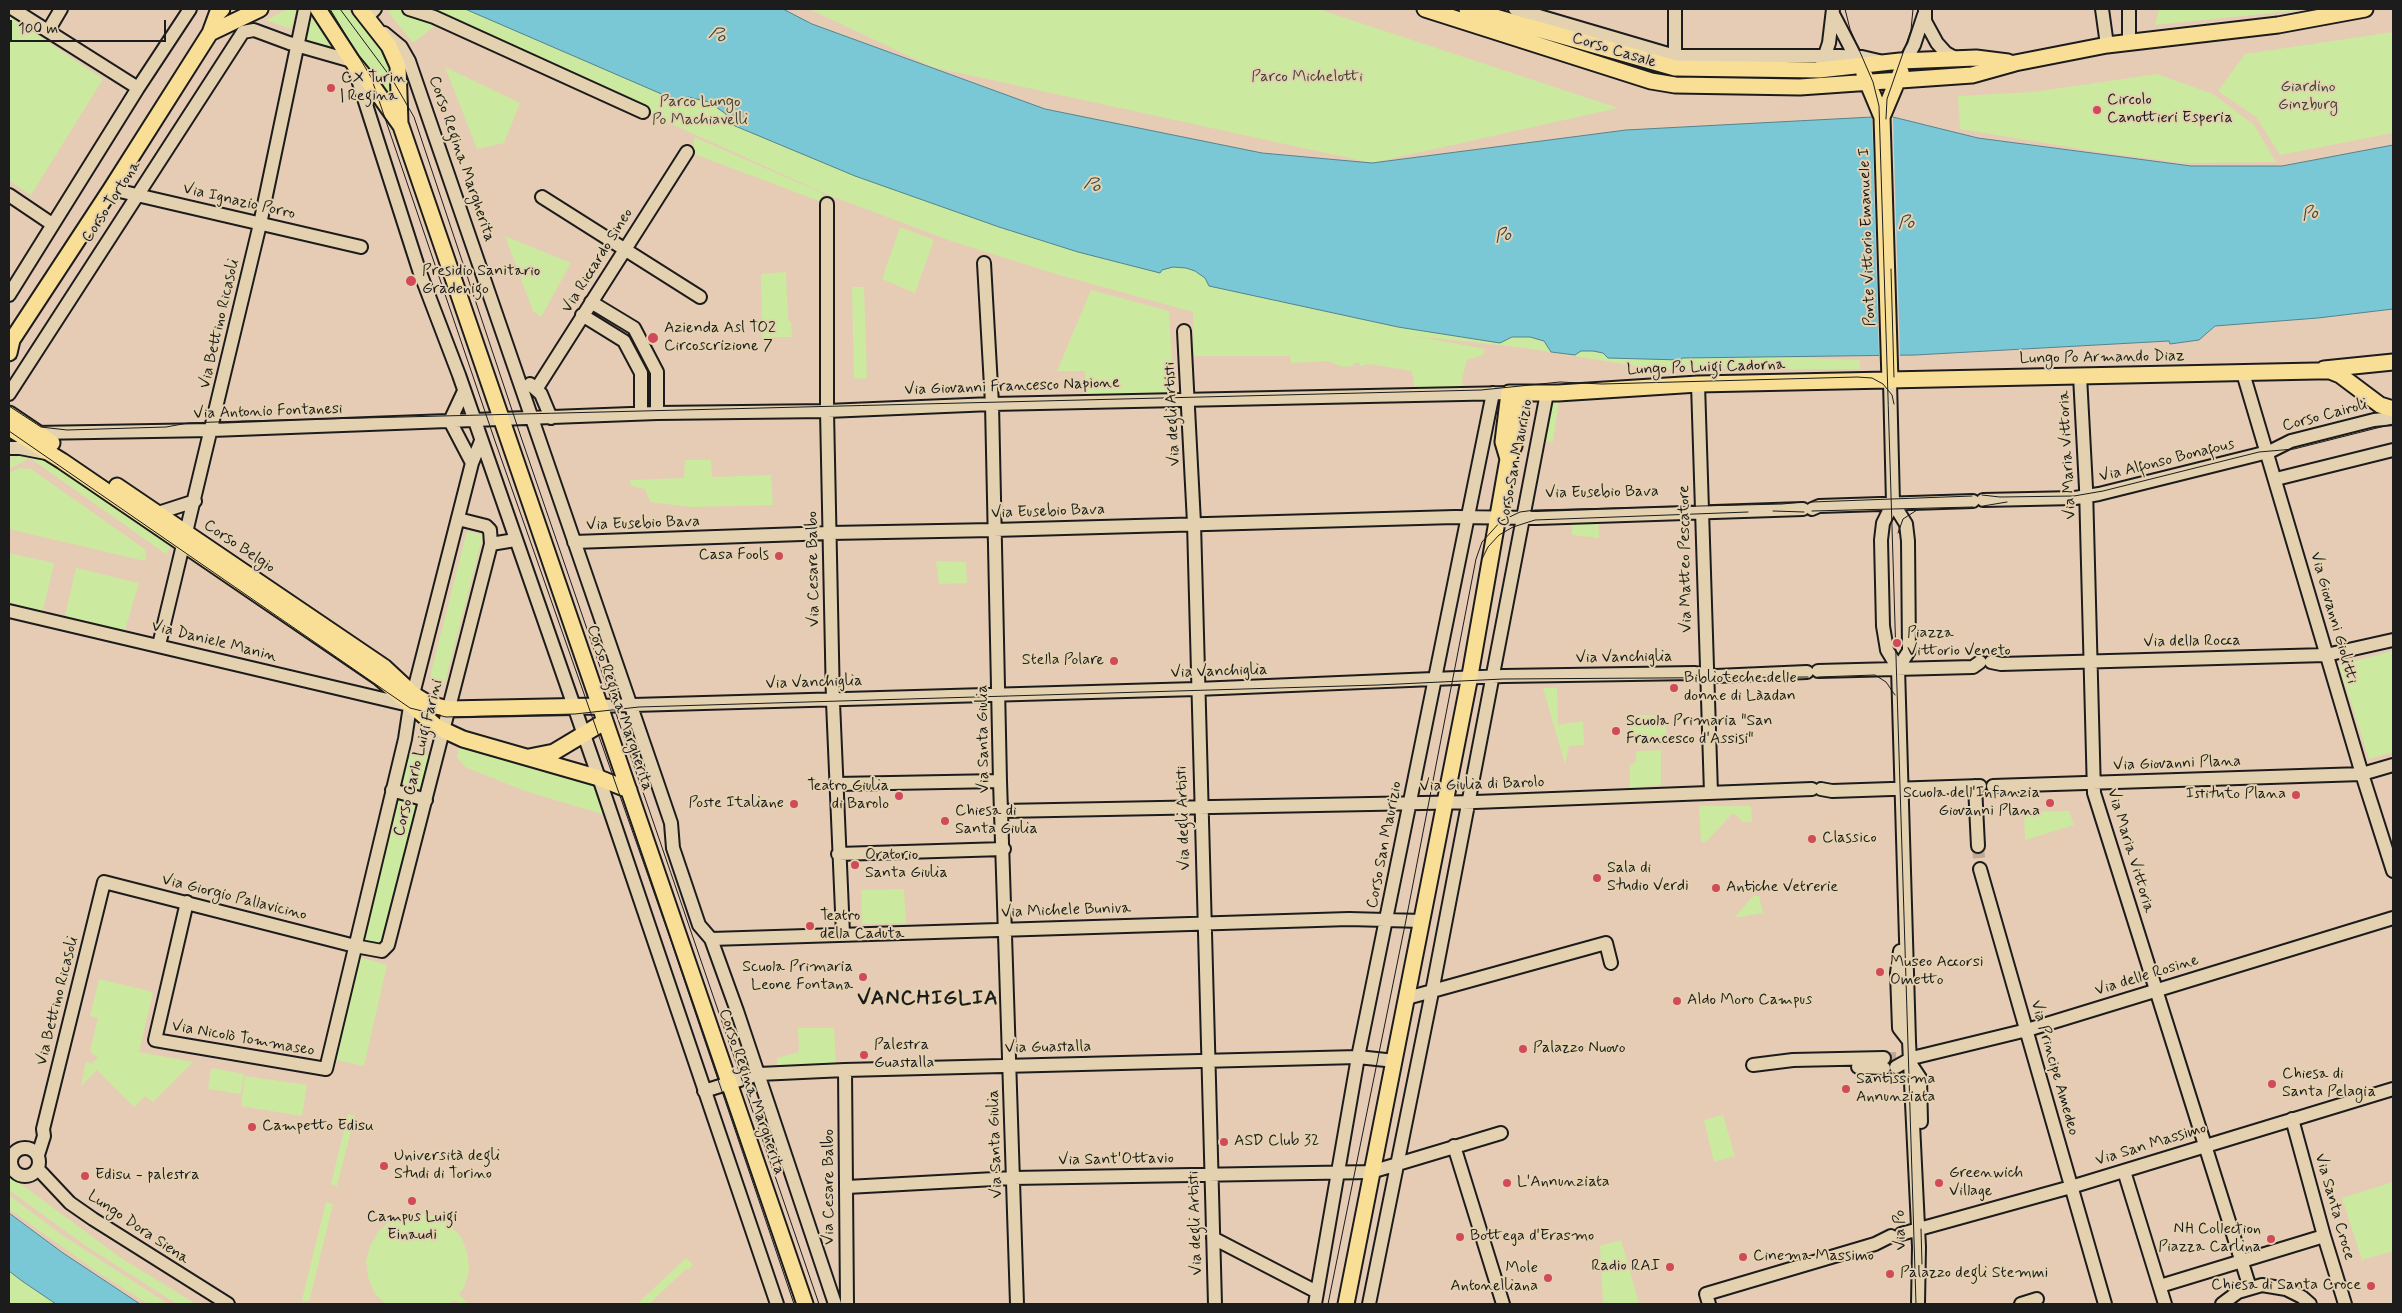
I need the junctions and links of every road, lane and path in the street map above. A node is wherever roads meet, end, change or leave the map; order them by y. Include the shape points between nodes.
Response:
1 (14, 9) edge
2 (61, 9) edge
3 (190, 9) edge
4 (222, 9) edge
5 (260, 9) edge
6 (305, 9) edge
7 (318, 9) edge
8 (409, 9) edge
9 (1424, 9) edge
10 (1467, 9) edge
11 (1515, 9) edge
12 (1675, 9) edge
13 (2102, 9) edge
14 (2129, 9) edge
15 (2365, 9) edge
16 (1833, 11) edge
17 (1924, 11) edge
18 (369, 14) edge
19 (48, 31) junction
20 (210, 33) junction
21 (2129, 42) junction
22 (296, 44) junction
23 (2106, 46) junction
24 (1957, 59) junction
25 (1906, 60) junction
26 (1858, 61) junction
27 (352, 62) junction
28 (1675, 62) junction
29 (2015, 63) junction
30 (1822, 64) junction
31 (1898, 80) junction
32 (1868, 83) junction
33 (138, 88) junction
34 (644, 112) dead end
35 (1882, 117) junction
36 (400, 124) junction
37 (686, 152) dead end
38 (111, 189) junction
39 (9, 195) edge
40 (137, 195) junction
41 (542, 197) dead end
42 (827, 204) dead end
43 (52, 224) junction
44 (260, 224) junction
45 (361, 247) dead end
46 (624, 249) junction
47 (984, 262) dead end
48 (9, 295) edge
49 (700, 296) dead end
50 (591, 302) junction
51 (582, 315) junction
52 (619, 319) junction
53 (1184, 331) dead end
54 (611, 333) junction
55 (10, 344) edge
56 (646, 350) junction
57 (632, 357) junction
58 (2393, 362) edge
59 (2368, 364) junction
60 (2393, 369) edge
61 (2316, 370) junction
62 (2243, 373) junction
63 (517, 376) junction
64 (2080, 376) junction
65 (1890, 381) junction
66 (1698, 384) junction
67 (641, 386) junction
68 (657, 386) junction
69 (537, 388) junction
70 (464, 391) junction
71 (1493, 393) junction
72 (1516, 393) junction
73 (1548, 393) junction
74 (9, 394) edge
75 (1189, 400) junction
76 (992, 404) junction
77 (2393, 409) edge
78 (827, 411) junction
79 (657, 413) junction
80 (9, 414) edge
81 (641, 414) junction
82 (532, 418) junction
83 (551, 418) junction
84 (2393, 418) edge
85 (502, 420) junction
86 (450, 421) junction
87 (475, 421) junction
88 (9, 428) edge
89 (212, 430) junction
90 (35, 433) junction
91 (482, 441) junction
92 (9, 448) edge
93 (2393, 450) edge
94 (2268, 452) junction
95 (51, 454) junction
96 (472, 462) junction
97 (2276, 479) junction
98 (2086, 496) junction
99 (194, 501) junction
100 (1894, 503) junction
101 (1701, 510) junction
102 (158, 513) junction
103 (1467, 517) junction
104 (1523, 517) junction
105 (1497, 518) junction
106 (458, 520) junction
107 (1194, 523) junction
108 (994, 530) junction
109 (830, 532) junction
110 (185, 539) junction
111 (515, 540) junction
112 (574, 542) junction
113 (490, 544) junction
114 (9, 611) edge
115 (2393, 640) edge
116 (159, 645) junction
117 (2326, 655) junction
118 (2091, 661) junction
119 (1898, 668) junction
120 (1706, 674) junction
121 (1492, 677) junction
122 (1470, 679) junction
123 (1436, 680) junction
124 (1197, 689) junction
125 (1000, 694) junction
126 (833, 699) junction
127 (412, 700) junction
128 (632, 705) junction
129 (573, 706) junction
130 (598, 706) junction
131 (448, 709) junction
132 (604, 722) junction
133 (443, 730) junction
134 (583, 736) junction
135 (525, 758) junction
136 (2393, 765) edge
137 (2362, 774) junction
138 (599, 778) junction
139 (1000, 781) junction
140 (836, 784) junction
141 (2094, 784) junction
142 (1983, 786) junction
143 (1902, 788) junction
144 (392, 790) junction
145 (629, 790) junction
146 (1710, 793) junction
147 (426, 800) junction
148 (1467, 802) junction
149 (1445, 803) junction
150 (1410, 804) junction
151 (1200, 807) junction
152 (1002, 811) junction
153 (1978, 840) tunnel mouth
154 (1004, 849) junction
155 (838, 854) junction
156 (1980, 869) tunnel mouth
157 (2393, 871) edge
158 (104, 882) joint
159 (187, 902) junction
160 (2393, 918) edge
161 (1388, 919) junction
162 (1422, 922) junction
163 (1203, 924) junction
164 (1006, 930) junction
165 (843, 934) junction
166 (711, 939) junction
167 (354, 946) junction
168 (1611, 963) dead end
169 (2156, 990) junction
170 (1432, 992) junction
171 (1407, 998) junction
172 (2027, 1030) junction
173 (1358, 1057) junction
174 (1209, 1061) junction
175 (1395, 1061) junction
176 (1910, 1061) junction
177 (1010, 1065) junction
178 (1753, 1065) dead end
179 (326, 1070) joint
180 (845, 1070) junction
181 (759, 1074) junction
182 (729, 1083) junction
183 (2393, 1089) edge
184 (704, 1091) junction
185 (2292, 1119) junction
186 (1500, 1133) dead end
187 (1454, 1146) junction
188 (2205, 1146) junction
189 (24, 1150) edge
190 (10, 1161) edge
191 (1396, 1164) junction
192 (38, 1169) junction
193 (1338, 1171) junction
194 (2124, 1171) junction
195 (1371, 1172) junction
196 (1211, 1174) junction
197 (1012, 1178) junction
198 (847, 1187) junction
199 (2071, 1187) junction
200 (1918, 1230) junction
201 (2324, 1236) junction
202 (1212, 1238) junction
203 (2243, 1260) junction
204 (2160, 1286) junction
205 (2250, 1288) junction
206 (1316, 1298) edge
207 (1708, 1299) edge
208 (2037, 1299) dead end
209 (228, 1304) edge
210 (777, 1304) edge
211 (805, 1304) edge
212 (835, 1304) edge
213 (847, 1304) edge
214 (1017, 1304) edge
215 (1214, 1304) edge
216 (1346, 1304) edge
217 (1369, 1304) edge
218 (1502, 1304) edge
219 (1918, 1304) edge
220 (2022, 1304) edge
221 (2105, 1304) edge
222 (2165, 1304) edge
223 (2222, 1304) edge
224 (2310, 1304) edge
225 (2345, 1304) edge

1 - 19 street
2 - 19 street
3 - 33 street
4 - 20 main road, Corso Tortona
5 - 20 main road
6 - 22 street, Via Bettino Ricasoli
7 - 27 main road, Corso Regina Margherita
8 - 34 street via 434,17
9 - 32 main road, Corso Casale via 1651,81 1676,85 1800,87
10 - 28 main road, Corso Casale
11 - 28 street, Corso Casale
12 - 28 street
13 - 23 street
14 - 21 street
15 - 21 main road via 2260,28
16 - 26 street
16 - 30 street
17 - 24 street via 1927,27 1937,43
17 - 25 street
18 - 36 main road, Corso Regina Margherita via 398,66
18 - 63 street, Corso Regina Margherita via 401,47 409,62
19 - 33 street
20 - 38 main road, Corso Tortona
21 - 23 main road
22 - 27 street
22 - 40 street, Corso Tortona via 254,30 243,32
22 - 44 street, Via Bettino Ricasoli
23 - 29 main road
24 - 25 main road, Corso Casale
24 - 29 main road, Corso Casale
25 - 26 main road, Corso Casale
25 - 31 main road
26 - 30 main road, Corso Casale
26 - 32 main road
27 - 36 main road, Corso Regina Margherita
27 - 70 street, Corso Regina Margherita via 419,270
28 - 30 street, Corso Casale
28 - 30 main road, Corso Casale via 1791,70
29 - 31 main road, Corso Casale via 1972,75
31 - 32 main road, Corso Casale
31 - 35 main road
32 - 35 main road
33 - 43 street
35 - 65 main road, Ponte Vittorio Emanuele I
36 - 85 main road, Corso Regina Margherita
37 - 46 street, Via Riccardo Sineo
38 - 40 street, Via Ignazio Porro
38 - 55 main road, Corso Tortona
39 - 43 street
40 - 44 street, Via Ignazio Porro
40 - 74 street, Corso Tortona
41 - 46 street
42 - 78 street, Via Cesare Balbo
43 - 48 street
44 - 45 street, Via Ignazio Porro
44 - 89 street, Via Bettino Ricasoli
46 - 49 street
46 - 50 street, Via Riccardo Sineo
47 - 76 street, Via Santa Giulia
50 - 51 street, Via Riccardo Sineo
50 - 52 street
51 - 54 street
51 - 69 street, Via Riccardo Sineo
52 - 54 street
52 - 56 street via 634,328
53 - 75 street, Via degli Artisti
54 - 57 street via 624,341
56 - 57 street
56 - 68 street via 657,372
57 - 67 street via 641,373
58 - 59 main road
59 - 60 main road
59 - 61 main road
61 - 62 main road, Lungo Po Armando Diaz
61 - 77 main road, Corso Cairoli via 2340,375 2380,405
62 - 64 main road, Lungo Po Armando Diaz
62 - 94 street, Via Giovanni Giolitti
63 - 69 street
63 - 82 street, Corso Regina Margherita
64 - 65 main road, Lungo Po Armando Diaz
64 - 98 street, Via Maria Vittoria
65 - 66 main road, Lungo Po Luigi Cadorna
65 - 100 street
66 - 73 main road, Lungo Po Luigi Cadorna
66 - 101 street, Via Matteo Pescatore
67 - 68 street
67 - 81 street
68 - 79 street
69 - 83 street
70 - 86 street
70 - 87 street, Corso Regina Margherita
71 - 72 street, Via Giovanni Francesco Napione
71 - 75 street, Via Giovanni Francesco Napione
71 - 103 street, Corso San Maurizio
72 - 73 main road, Lungo Po Luigi Cadorna
72 - 105 main road, Corso San Maurizio via 1514,446 1508,459
73 - 104 street, Corso San Maurizio
75 - 76 street, Via Giovanni Francesco Napione
75 - 107 street, Via degli Artisti
76 - 78 street, Via Giovanni Francesco Napione
76 - 108 street, Via Santa Giulia
78 - 79 street, Via Giovanni Francesco Napione
78 - 109 street, Via Cesare Balbo
79 - 81 street, Via Giovanni Francesco Napione
80 - 90 main road, Corso Belgio
81 - 83 street, Via Giovanni Francesco Napione
82 - 83 street, Via Giovanni Francesco Napione
82 - 85 street, Via Giovanni Francesco Napione
82 - 112 street, Corso Regina Margherita
84 - 94 street, Corso Cairoli via 2291,441
85 - 87 street, Via Antonio Fontanesi
85 - 130 main road, Corso Regina Margherita
86 - 87 street, Via Antonio Fontanesi
86 - 89 street, Via Antonio Fontanesi
86 - 96 street
87 - 91 street, Corso Regina Margherita
88 - 95 main road, Corso Belgio
89 - 90 street, Via Antonio Fontanesi
89 - 99 street, Via Bettino Ricasoli
90 - 102 main road, Corso Belgio
91 - 96 street, Corso Carlo Luigi Farini
91 - 111 street, Corso Regina Margherita
92 - 95 street
93 - 97 street
94 - 97 street, Via Giovanni Giolitti
94 - 98 street, Via Alfonso Bonafous
95 - 110 main road, Corso Belgio
96 - 106 street, Corso Carlo Luigi Farini
97 - 117 street, Via Giovanni Giolitti
98 - 100 street, Via Alfonso Bonafous
98 - 118 street, Via Maria Vittoria
99 - 102 street
99 - 110 street, Via Bettino Ricasoli
100 - 101 street, Via Eusebio Bava
100 - 119 street via 1883,523 1883,626 1887,650
100 - 119 street via 1906,524 1910,628 1909,651
101 - 104 street, Via Eusebio Bava
101 - 120 street, Via Matteo Pescatore
102 - 110 main road, Corso Belgio
103 - 105 street, Via Eusebio Bava
103 - 107 street, Via Eusebio Bava
103 - 123 street, Corso San Maurizio
104 - 105 street, Via Eusebio Bava
104 - 121 street, Corso San Maurizio
105 - 122 main road, Corso San Maurizio
106 - 113 street via 486,526 490,530
106 - 127 street, Corso Carlo Luigi Farini
107 - 108 street, Via Eusebio Bava
107 - 124 street, Via degli Artisti
108 - 109 street, Via Eusebio Bava
108 - 125 street, Via Santa Giulia
109 - 112 street, Via Eusebio Bava
109 - 126 street, Via Cesare Balbo
110 - 116 street, Via Bettino Ricasoli
110 - 127 main road, Corso Belgio via 384,667
111 - 113 street
111 - 129 street, Corso Regina Margherita
112 - 128 street, Corso Regina Margherita
113 - 131 street, Corso Carlo Luigi Farini
114 - 116 street, Via Daniele Manin
115 - 117 street, Via della Rocca
116 - 127 street, Via Daniele Manin
117 - 118 street, Via della Rocca
117 - 137 street, Via Giovanni Giolitti
118 - 119 street, Via della Rocca
118 - 141 street, Via Maria Vittoria
119 - 120 street, Via Vanchiglia
119 - 143 street
120 - 121 street, Via Vanchiglia
120 - 146 street, Via Matteo Pescatore
121 - 122 street, Via Vanchiglia
121 - 148 street, Corso San Maurizio
122 - 123 street, Via Vanchiglia
122 - 149 main road, Corso San Maurizio
123 - 124 street, Via Vanchiglia
123 - 150 street, Corso San Maurizio
124 - 125 street, Via Vanchiglia
124 - 151 street, Via degli Artisti
125 - 126 street, Via Vanchiglia
125 - 139 street, Via Santa Giulia
126 - 128 street, Via Vanchiglia
126 - 140 street, Via Cesare Balbo
127 - 131 main road, Corso Belgio
127 - 133 main road, Corso Belgio via 429,722
127 - 144 street, Corso Carlo Luigi Farini
128 - 130 street, Via Vanchiglia
128 - 132 street
128 - 166 street, Corso Regina Margherita via 671,823 673,848 699,926
129 - 130 main road, Corso Belgio
129 - 131 main road, Corso Belgio
129 - 134 street, Corso Regina Margherita
130 - 132 main road, Corso Regina Margherita
131 - 133 street, Corso Carlo Luigi Farini
132 - 134 main road
132 - 145 main road, Corso Regina Margherita
133 - 135 main road, Corso Belgio
133 - 147 street, Corso Carlo Luigi Farini
134 - 135 main road via 554,752
134 - 138 street, Corso Regina Margherita
135 - 138 main road, Corso Belgio
136 - 137 street, Via Giovanni Plana
137 - 141 street, Via Giovanni Plana
137 - 157 street, Via Giovanni Giolitti
138 - 145 main road, Corso Belgio
138 - 184 street, Corso Regina Margherita
139 - 140 street
139 - 152 street, Via Santa Giulia
140 - 155 street, Via Cesare Balbo
141 - 142 street, Via Giovanni Plana
141 - 169 street, Via Maria Vittoria via 2094,793
142 - 143 street
142 - 153 street
143 - 146 street, Via Giulia di Barolo
143 - 176 street, Via Po via 1905,934 1897,973 1899,1028 1908,1041
144 - 147 street
144 - 167 street, Corso Carlo Luigi Farini
145 - 182 main road, Corso Regina Margherita
146 - 148 street, Via Giulia di Barolo
147 - 167 street, Corso Carlo Luigi Farini via 388,945 382,952
148 - 149 street, Via Giulia di Barolo
148 - 170 street, Corso San Maurizio
149 - 150 street, Via Giulia di Barolo
149 - 162 main road, Corso San Maurizio
150 - 151 street, Via Giulia di Barolo
150 - 161 street, Corso San Maurizio
151 - 152 street, Via Giulia di Barolo
151 - 163 street, Via degli Artisti
152 - 154 street, Via Santa Giulia
154 - 155 street
154 - 164 street, Via Santa Giulia
155 - 165 street, Via Cesare Balbo
156 - 172 street, Via Principe Amedeo
158 - 159 street, Via Giorgio Pallavicino
158 - 189 street, Via Bettino Ricasoli via 44,1129
159 - 167 street, Via Giorgio Pallavicino
159 - 179 street, Via Nicolò Tommaseo via 155,1040
160 - 169 street, Via delle Rosine
161 - 162 street, Via Michele Buniva
161 - 163 street, Via Michele Buniva
161 - 173 street, Corso San Maurizio
162 - 171 main road, Corso San Maurizio
163 - 164 street, Via Michele Buniva
163 - 174 street, Via degli Artisti
164 - 165 street, Via Michele Buniva
164 - 177 street, Via Santa Giulia
165 - 166 street, Via Michele Buniva
166 - 181 street, Corso Regina Margherita
167 - 179 street, Corso Carlo Luigi Farini
168 - 170 street via 1606,942
169 - 172 street, Via delle Rosine
169 - 188 street, Via Maria Vittoria
170 - 171 street
170 - 191 street, Corso San Maurizio
171 - 175 main road, Corso San Maurizio
172 - 176 street, Via delle Rosine
172 - 199 street, Via Principe Amedeo
173 - 174 street, Via Guastalla
173 - 175 street, Via Guastalla
173 - 193 street, Corso San Maurizio
174 - 177 street, Via Guastalla
174 - 196 street, Via degli Artisti
175 - 195 main road, Corso San Maurizio
176 - 178 street
176 - 200 street, Via Po via 1920,1078 1922,1139 1914,1155
177 - 180 street, Via Guastalla
177 - 197 street, Via Santa Giulia
180 - 181 street, Via Guastalla
180 - 198 street, Via Cesare Balbo
181 - 182 street, Via Guastalla
181 - 212 street, Corso Regina Margherita
182 - 184 street, Via Guastalla
182 - 211 main road, Corso Regina Margherita
183 - 185 street, Via San Massimo
184 - 210 street, Corso Regina Margherita
185 - 188 street, Via San Massimo
185 - 201 street, Via Santa Croce
186 - 187 street, Via Sant'Ottavio
187 - 191 street, Via Sant'Ottavio
187 - 218 street
188 - 194 street, Via San Massimo
188 - 203 street, Via Maria Vittoria
189 - 190 street
189 - 192 street via 39,1164
190 - 192 street via 14,1171 22,1176
191 - 195 street, Via Sant'Ottavio
191 - 217 street, Corso San Maurizio
192 - 209 street, Lungo Dora Siena via 70,1203 93,1220
193 - 195 street, Via Sant'Ottavio
193 - 196 street, Via Sant'Ottavio
193 - 206 street, Corso San Maurizio
194 - 199 street, Via San Massimo
194 - 204 street
195 - 216 main road, Corso San Maurizio
196 - 197 street, Via Sant'Ottavio
196 - 202 street, Via degli Artisti
197 - 198 street, Via Sant'Ottavio
197 - 214 street, Via Santa Giulia
198 - 213 street, Via Cesare Balbo
199 - 200 street, Via San Massimo
199 - 221 street, Via Principe Amedeo
200 - 207 street, Via San Massimo
200 - 219 street, Via Po
201 - 203 street
201 - 225 street, Via Santa Croce
202 - 206 street
202 - 215 street, Via degli Artisti
203 - 204 street
203 - 205 street, Via Maria Vittoria
204 - 222 street
205 - 223 street
205 - 224 street via 2270,1286 2286,1289
208 - 220 street

